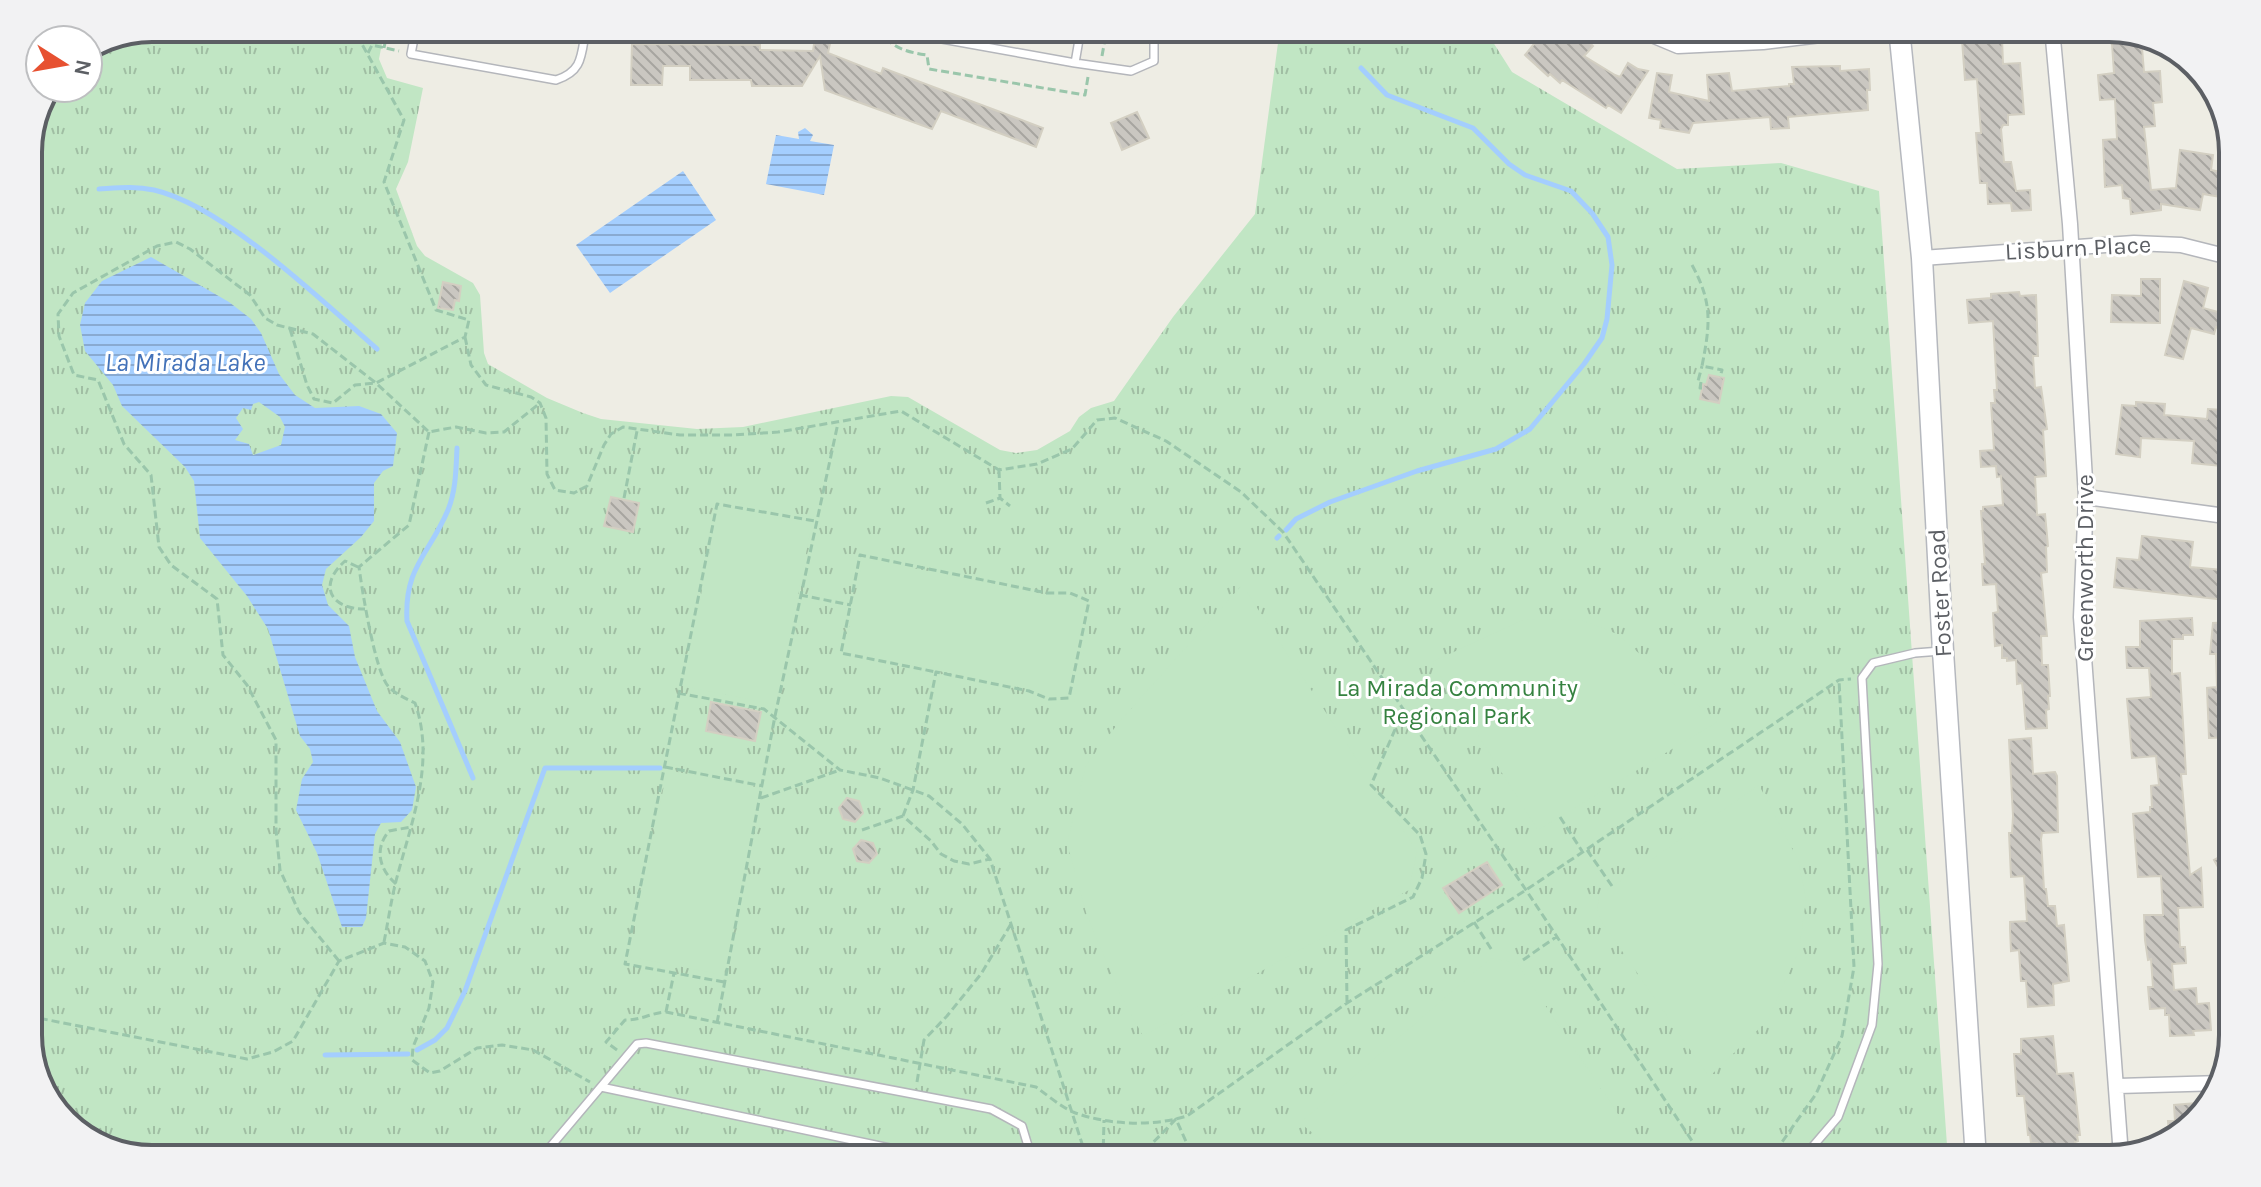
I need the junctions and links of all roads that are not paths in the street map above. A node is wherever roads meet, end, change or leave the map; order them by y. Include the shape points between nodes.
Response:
1 (413, 42) edge
2 (583, 42) edge
3 (958, 42) edge
4 (1079, 42) edge
5 (1154, 42) edge
6 (1668, 42) edge
7 (1709, 42) edge
8 (1900, 42) edge
9 (2053, 42) edge
10 (1075, 63) junction
11 (2071, 247) junction
12 (2219, 254) edge
13 (1922, 258) junction
14 (2086, 497) junction
15 (2219, 515) edge
16 (1943, 651) junction
17 (2208, 1083) edge
18 (2118, 1086) junction
19 (601, 1087) junction
20 (2120, 1144) edge
21 (552, 1145) edge
22 (876, 1145) edge
23 (1028, 1145) edge
24 (1814, 1145) edge
25 (1975, 1145) edge

1 - 2 lane via 411,54 556,80 570,76
3 - 10 lane
4 - 10 lane
5 - 10 lane via 1154,61 1131,71
6 - 7 street
8 - 13 street, Foster Road
9 - 11 street, Greenworth Drive
11 - 12 street, Lisburn Place via 2181,245
11 - 13 street, Lisburn Place
11 - 14 street, Greenworth Drive
13 - 16 street, Foster Road
14 - 15 street
14 - 18 street, Greenworth Drive via 2081,617
16 - 24 lane via 1873,663 1862,678 1878,964 1872,1025 1838,1117
16 - 25 street, Foster Road
17 - 18 street
18 - 20 street, Greenworth Drive
19 - 21 lane
19 - 22 lane
19 - 23 lane via 637,1044 646,1043 991,1109 1022,1126

